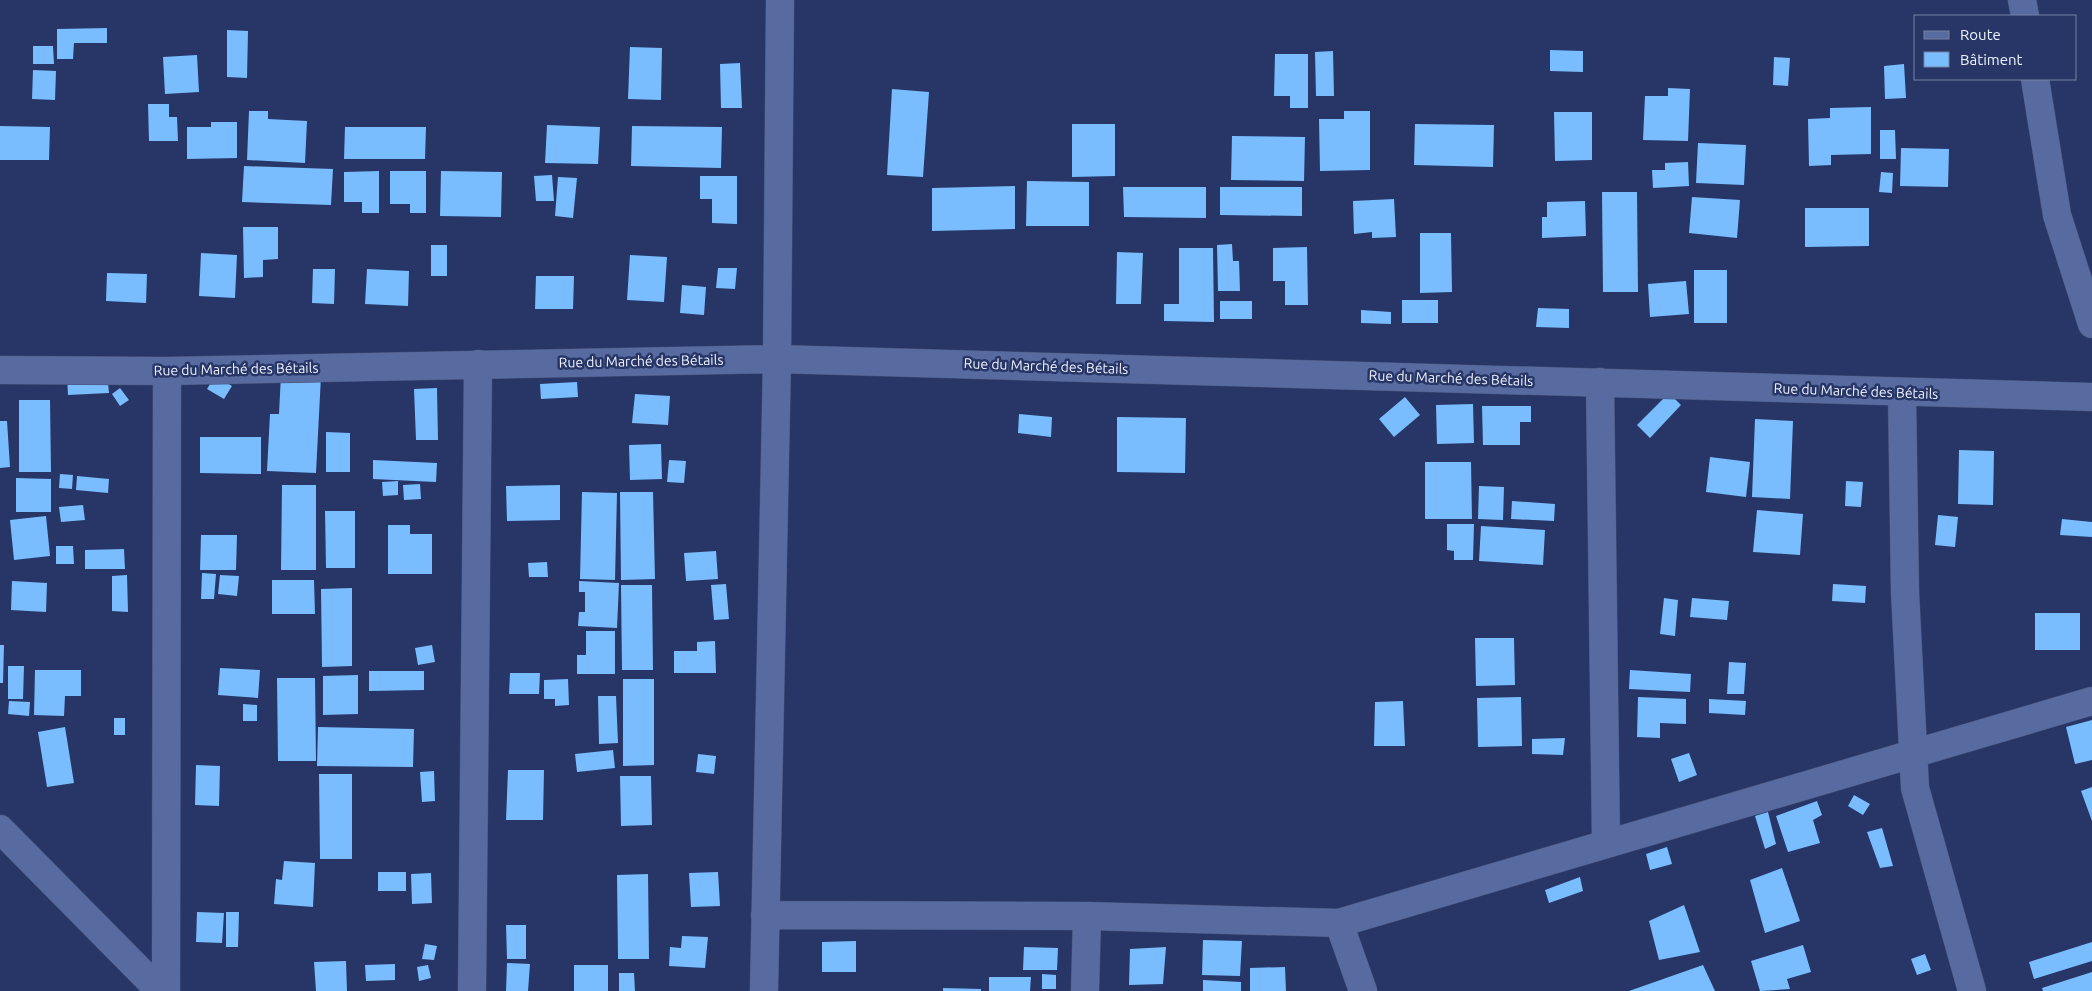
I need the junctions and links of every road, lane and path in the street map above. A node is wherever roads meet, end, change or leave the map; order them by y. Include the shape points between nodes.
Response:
1 (780, 0) edge
2 (2022, 0) edge
3 (2025, 15) edge
4 (2035, 80) edge
5 (2092, 324) edge
6 (777, 359) junction
7 (478, 364) junction
8 (0, 370) edge
9 (167, 371) junction
10 (1600, 382) junction
11 (1902, 393) junction
12 (2092, 397) edge
13 (2092, 701) edge
14 (1913, 753) junction
15 (0, 829) edge
16 (1606, 844) junction
17 (765, 915) junction
18 (1087, 916) junction
19 (1339, 923) junction
20 (160, 991) edge
21 (166, 991) edge
22 (472, 991) edge
23 (764, 991) edge
24 (1085, 991) edge
25 (1363, 991) edge
26 (1972, 991) edge

1 - 6 street
2 - 3 street
4 - 5 street via 2058,215
6 - 7 street, Rue du Marché des Bétails
6 - 10 street, Rue du Marché des Bétails
6 - 17 street
7 - 9 street, Rue du Marché des Bétails
7 - 22 street
8 - 9 street, Rue du Marché des Bétails
9 - 21 street
10 - 11 street, Rue du Marché des Bétails
10 - 16 street
11 - 12 street, Rue du Marché des Bétails
11 - 14 street via 1905,592
13 - 14 street
14 - 16 street
14 - 26 street via 1914,788
15 - 20 street
16 - 19 street
17 - 18 street
17 - 23 street
18 - 19 street
18 - 24 street
19 - 25 street

